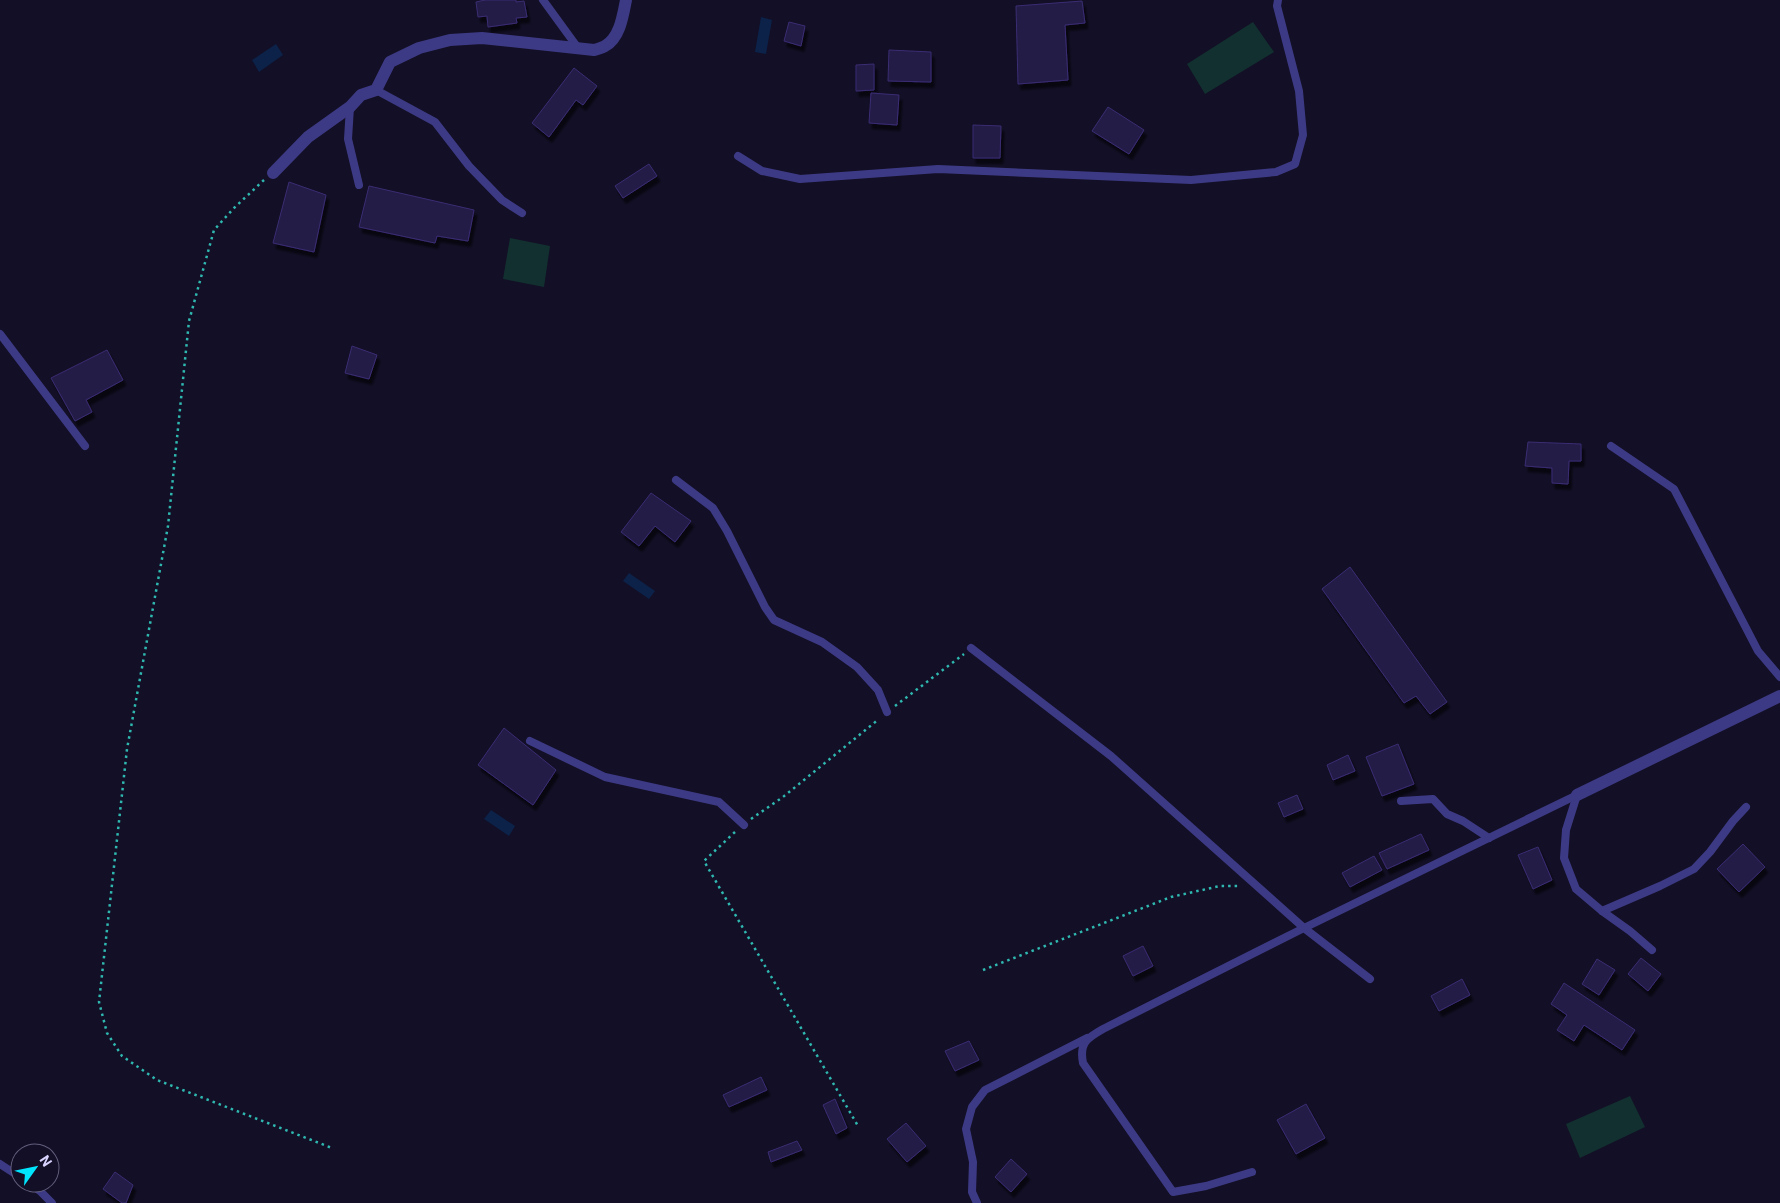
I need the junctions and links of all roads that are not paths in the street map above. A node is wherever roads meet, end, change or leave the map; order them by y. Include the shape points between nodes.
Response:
1 (543, 0) edge
2 (626, 0) edge
3 (1278, 0) edge
4 (578, 48) junction
5 (376, 90) junction
6 (350, 107) junction
7 (738, 156) dead end
8 (273, 173) road end
9 (359, 185) dead end
10 (522, 213) dead end
11 (0, 334) edge
12 (85, 446) dead end
13 (1611, 446) dead end
14 (676, 480) dead end
15 (971, 648) road end
16 (1780, 677) edge
17 (1780, 696) edge
18 (887, 712) road end
19 (530, 741) dead end
20 (1577, 795) junction
21 (1402, 801) dead end
22 (1746, 807) dead end
23 (744, 825) road end
24 (1489, 838) junction
25 (1602, 911) junction
26 (1304, 928) junction
27 (1652, 950) dead end
28 (1370, 979) dead end
29 (1093, 1035) junction
30 (1252, 1172) dead end
31 (42, 1193) edge
32 (52, 1203) edge
33 (977, 1203) edge

1 - 4 lane
2 - 4 street via 615,36 606,46 594,50
3 - 7 lane via 1299,91 1302,135 1295,164 1276,172 1191,180 938,169 800,179 762,171
4 - 5 street via 482,38 450,40 419,48 390,62
5 - 6 street via 361,95
5 - 10 lane via 435,122 469,166 502,200
6 - 8 street via 308,137
6 - 9 lane via 348,139
11 - 12 lane
13 - 16 lane via 1674,489 1758,651
14 - 18 lane via 713,508 774,620 822,642 857,667 878,690
15 - 26 lane via 1111,756
17 - 20 street
19 - 23 lane via 605,777 719,802
20 - 24 lane
20 - 25 lane via 1566,830 1564,858 1576,889
21 - 24 lane via 1433,799 1447,814
22 - 25 lane via 1694,868
24 - 26 lane
25 - 27 lane
26 - 28 lane
26 - 29 lane
29 - 30 lane via 1081,1052 1084,1063 1173,1192
29 - 33 lane via 985,1090 972,1108 966,1129 973,1162 972,1192
31 - 32 lane

